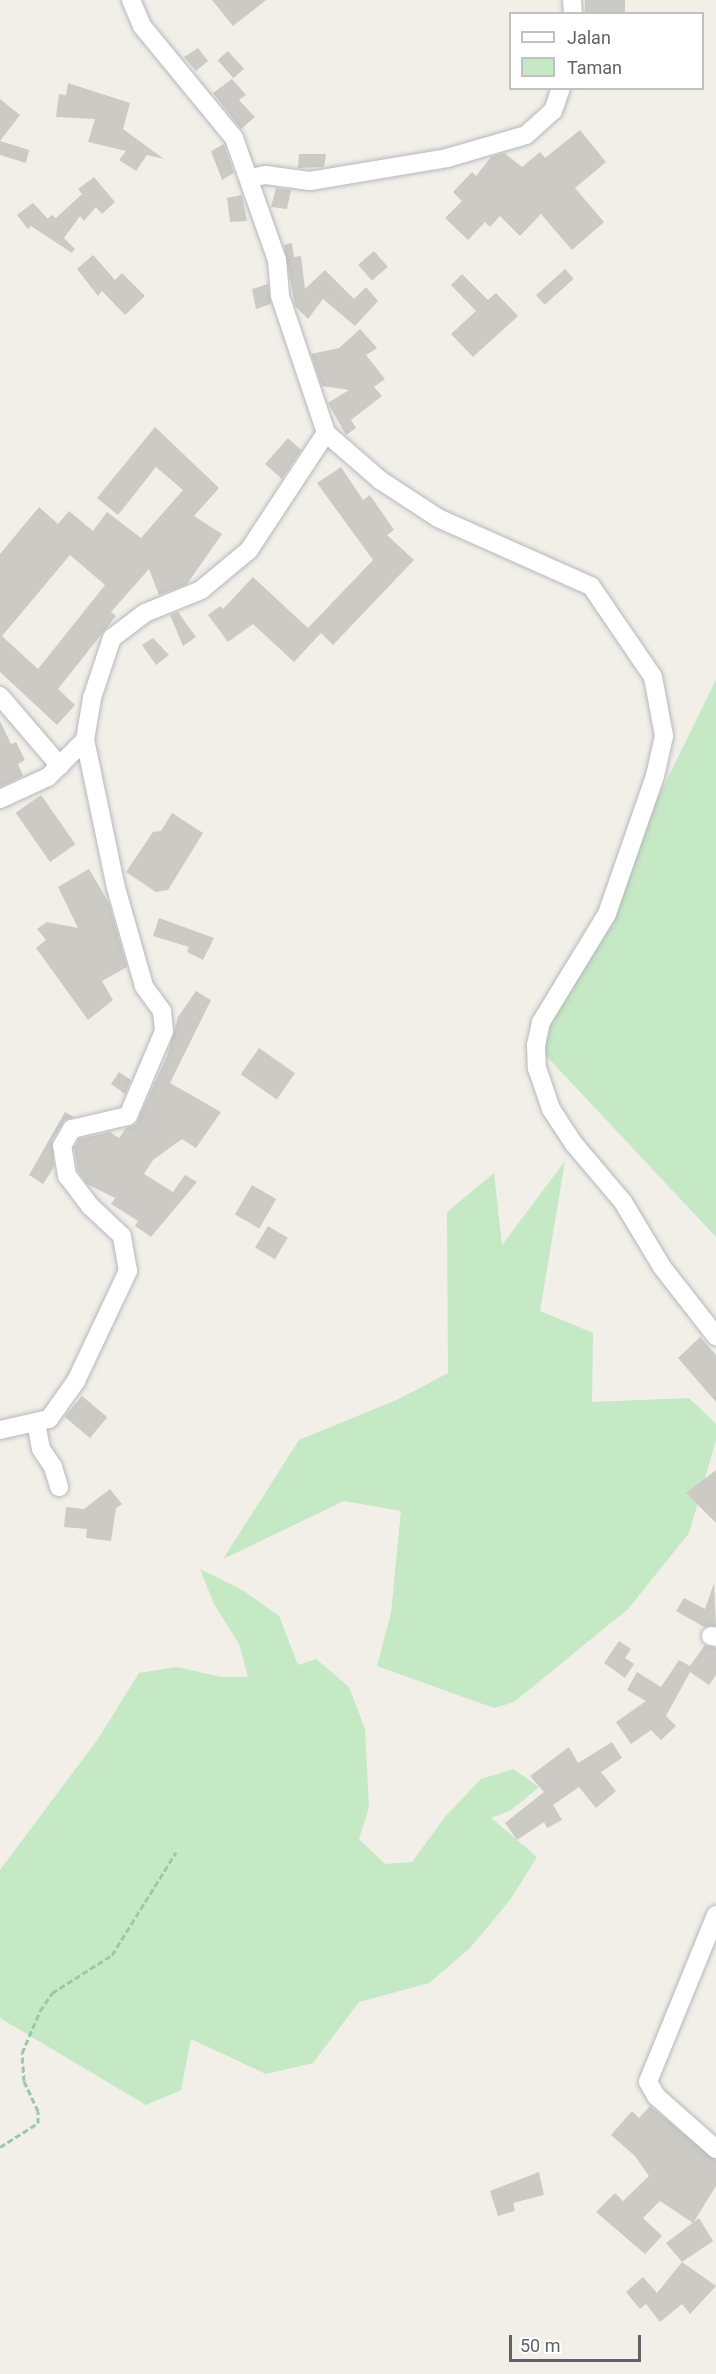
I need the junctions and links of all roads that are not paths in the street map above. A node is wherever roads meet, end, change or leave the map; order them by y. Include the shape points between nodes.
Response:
1 (131, 0) edge
2 (560, 90) edge
3 (250, 178) junction
4 (326, 433) junction
5 (0, 696) edge
6 (85, 740) junction
7 (60, 766) junction
8 (0, 799) edge
9 (716, 1336) edge
10 (36, 1423) junction
11 (0, 1430) edge
12 (58, 1487) dead end
13 (716, 1915) edge
14 (716, 2149) edge

1 - 3 street via 142,26 234,138
2 - 3 street via 553,111 526,135 447,158 310,181 266,175
3 - 4 street via 277,260 280,296
4 - 6 street via 249,550 201,590 146,613 111,638 92,698
4 - 9 street via 380,480 438,518 591,586 653,677 663,736 655,776 607,914 541,1023 536,1045 537,1068 551,1109 574,1144 623,1202 662,1266
5 - 7 street
6 - 7 street
6 - 10 street via 116,888 144,986 162,1011 164,1031 128,1116 72,1129 62,1146 68,1176 90,1206 122,1236 128,1271 63,1401 49,1419
7 - 8 street via 48,777
10 - 11 street
10 - 12 street via 41,1449 53,1467
13 - 14 street via 648,2082 656,2096

